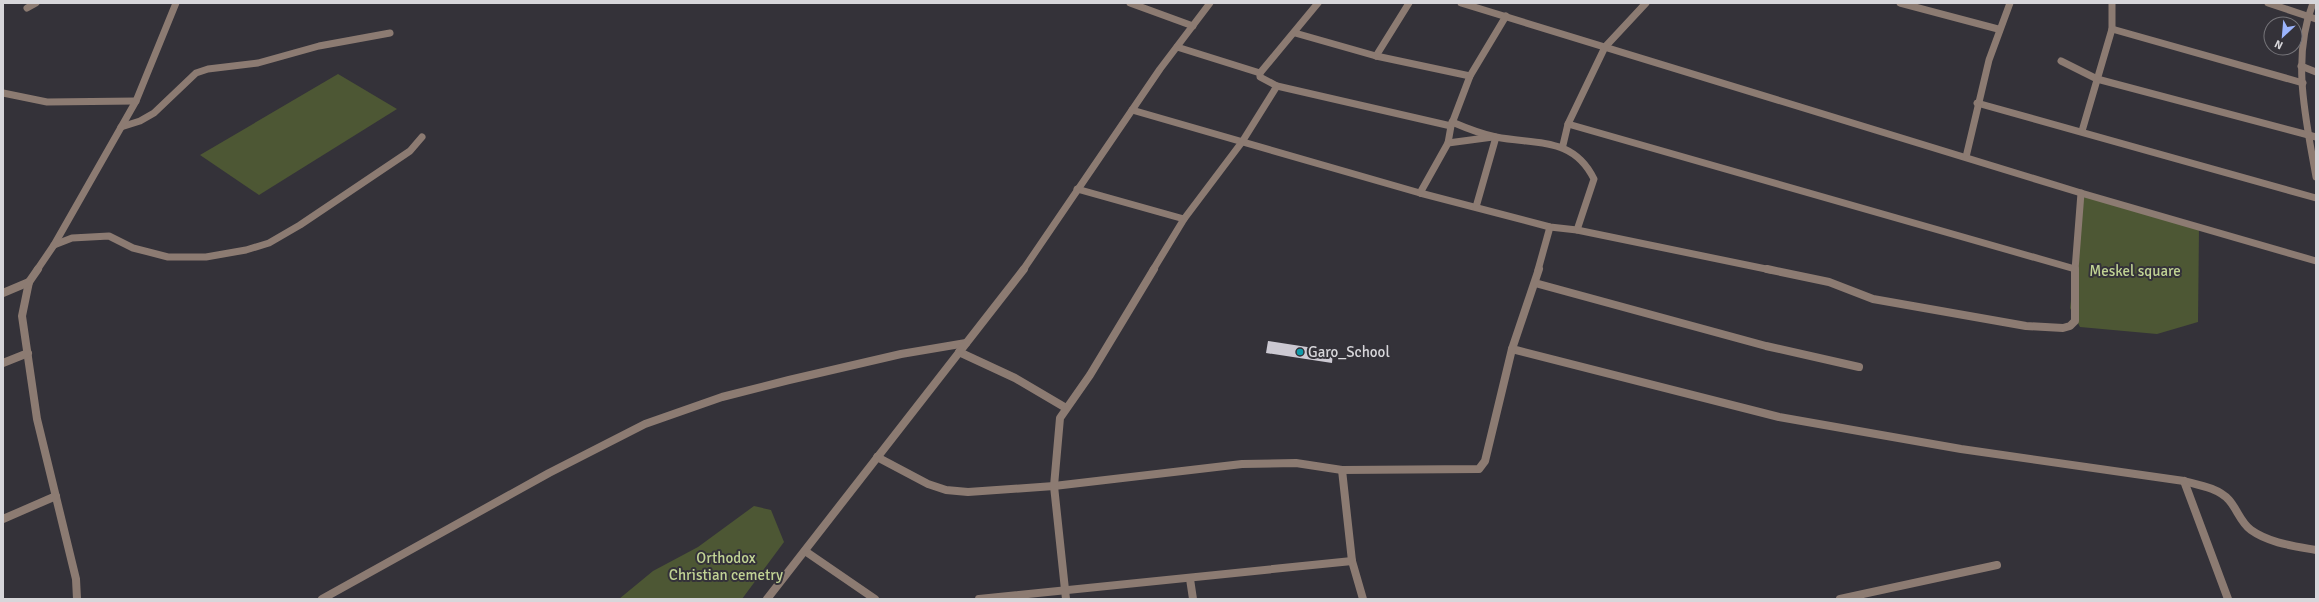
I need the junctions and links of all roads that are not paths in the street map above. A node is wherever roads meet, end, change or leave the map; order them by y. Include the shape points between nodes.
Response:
1 (36, 3) edge
2 (176, 3) edge
3 (1130, 3) edge
4 (1210, 3) edge
5 (1318, 3) edge
6 (1409, 3) edge
7 (1461, 3) edge
8 (1494, 3) edge
9 (1646, 3) edge
10 (1901, 3) edge
11 (2010, 3) edge
12 (2112, 3) edge
13 (2268, 3) edge
14 (2313, 3) edge
15 (27, 8) dead end
16 (1488, 11) junction
17 (1506, 16) junction
18 (2306, 16) junction
19 (2316, 19) edge
20 (1193, 26) junction
21 (1998, 29) junction
22 (2112, 29) junction
23 (390, 33) dead end
24 (1295, 33) junction
25 (1177, 47) junction
26 (1605, 47) junction
27 (1376, 56) junction
28 (2061, 60) dead end
29 (2301, 66) junction
30 (2316, 72) edge
31 (1260, 73) junction
32 (1470, 76) junction
33 (2097, 79) junction
34 (2303, 83) junction
35 (1277, 86) junction
36 (3, 93) edge
37 (136, 101) junction
38 (1978, 103) junction
39 (1132, 110) junction
40 (1452, 124) junction
41 (1568, 124) junction
42 (121, 127) junction
43 (2082, 132) junction
44 (1496, 136) junction
45 (2313, 136) edge
46 (422, 137) dead end
47 (1242, 142) junction
48 (1448, 144) junction
49 (1563, 145) junction
50 (1966, 157) junction
51 (2316, 177) edge
52 (1077, 189) junction
53 (1420, 193) junction
54 (2081, 193) junction
55 (2316, 198) edge
56 (1476, 207) junction
57 (1184, 219) junction
58 (1550, 227) junction
59 (1577, 230) junction
60 (54, 245) junction
61 (2316, 262) edge
62 (2075, 269) junction
63 (29, 282) junction
64 (1536, 283) junction
65 (3, 293) edge
66 (966, 344) junction
67 (1512, 349) junction
68 (28, 352) junction
69 (959, 352) junction
70 (3, 363) edge
71 (1859, 367) dead end
72 (1066, 408) junction
73 (877, 457) junction
74 (1342, 470) junction
75 (2184, 481) junction
76 (1054, 486) junction
77 (56, 496) junction
78 (3, 519) edge
79 (2316, 550) edge
80 (805, 551) junction
81 (1352, 561) junction
82 (1998, 565) dead end
83 (1190, 579) junction
84 (1066, 594) edge
85 (1858, 597) edge
86 (77, 599) edge
87 (322, 599) edge
88 (767, 599) edge
89 (875, 599) edge
90 (979, 599) edge
91 (1193, 599) edge
92 (1363, 599) edge
93 (1840, 599) edge
94 (2228, 599) edge

1 - 15 street
2 - 37 street
3 - 20 street
4 - 20 street
5 - 24 street
6 - 27 street
7 - 16 street
8 - 16 street
9 - 26 street
10 - 21 street
11 - 21 street
12 - 22 street
13 - 18 street
14 - 18 street
16 - 17 street
17 - 26 street
17 - 32 street
18 - 19 street
18 - 29 street
20 - 25 street
21 - 38 street
22 - 33 street
22 - 34 street
23 - 42 street via 319,46 258,63 208,69 196,73 154,113
24 - 27 street
24 - 31 street
25 - 31 street
25 - 39 street
26 - 41 street
26 - 50 street
27 - 32 street
28 - 33 street
29 - 30 street
29 - 34 street
31 - 35 street via 1260,77
32 - 40 street
33 - 43 street
33 - 45 street
34 - 45 street
35 - 40 street
35 - 47 street
36 - 37 street via 46,102
37 - 42 street
38 - 43 street
38 - 50 street
39 - 47 street
39 - 52 street
40 - 44 street
40 - 48 street
41 - 49 street
41 - 62 street
42 - 60 street
43 - 55 street
44 - 48 street
44 - 49 street
44 - 56 street
45 - 51 street
46 - 60 street via 410,152 300,225 269,243 246,250 206,257 168,257 133,248 122,240 109,236 72,238
47 - 53 street
47 - 57 street
48 - 53 street
49 - 59 street via 1584,161 1594,179
50 - 54 street
52 - 57 street
52 - 66 street via 1027,264
53 - 56 street
54 - 61 street
54 - 62 street
56 - 58 street
57 - 72 street via 1090,376
58 - 59 street
58 - 64 street
59 - 62 street via 1829,282 1873,299 2026,326 2063,328 2075,321
60 - 63 street
63 - 65 street
63 - 68 street via 22,316
64 - 67 street
64 - 71 street via 1766,346
66 - 69 street
66 - 87 street via 902,354 789,380 722,397 646,424 549,473
67 - 74 street via 1485,461 1478,469
67 - 75 street via 1779,417 1961,449
68 - 70 street
68 - 77 street via 37,419
69 - 72 street via 1015,378
69 - 73 street
72 - 76 street via 1060,418
73 - 76 street via 928,484 946,490 968,492
73 - 80 street
74 - 76 street via 1296,463 1242,464
74 - 81 street
75 - 79 street via 2214,490 2228,499 2249,529 2263,537 2286,545
75 - 94 street
76 - 84 street
77 - 78 street
77 - 86 street via 76,579
80 - 88 street
80 - 89 street
81 - 83 street
81 - 92 street
82 - 85 street
83 - 84 street
83 - 91 street
84 - 90 street
85 - 93 street

